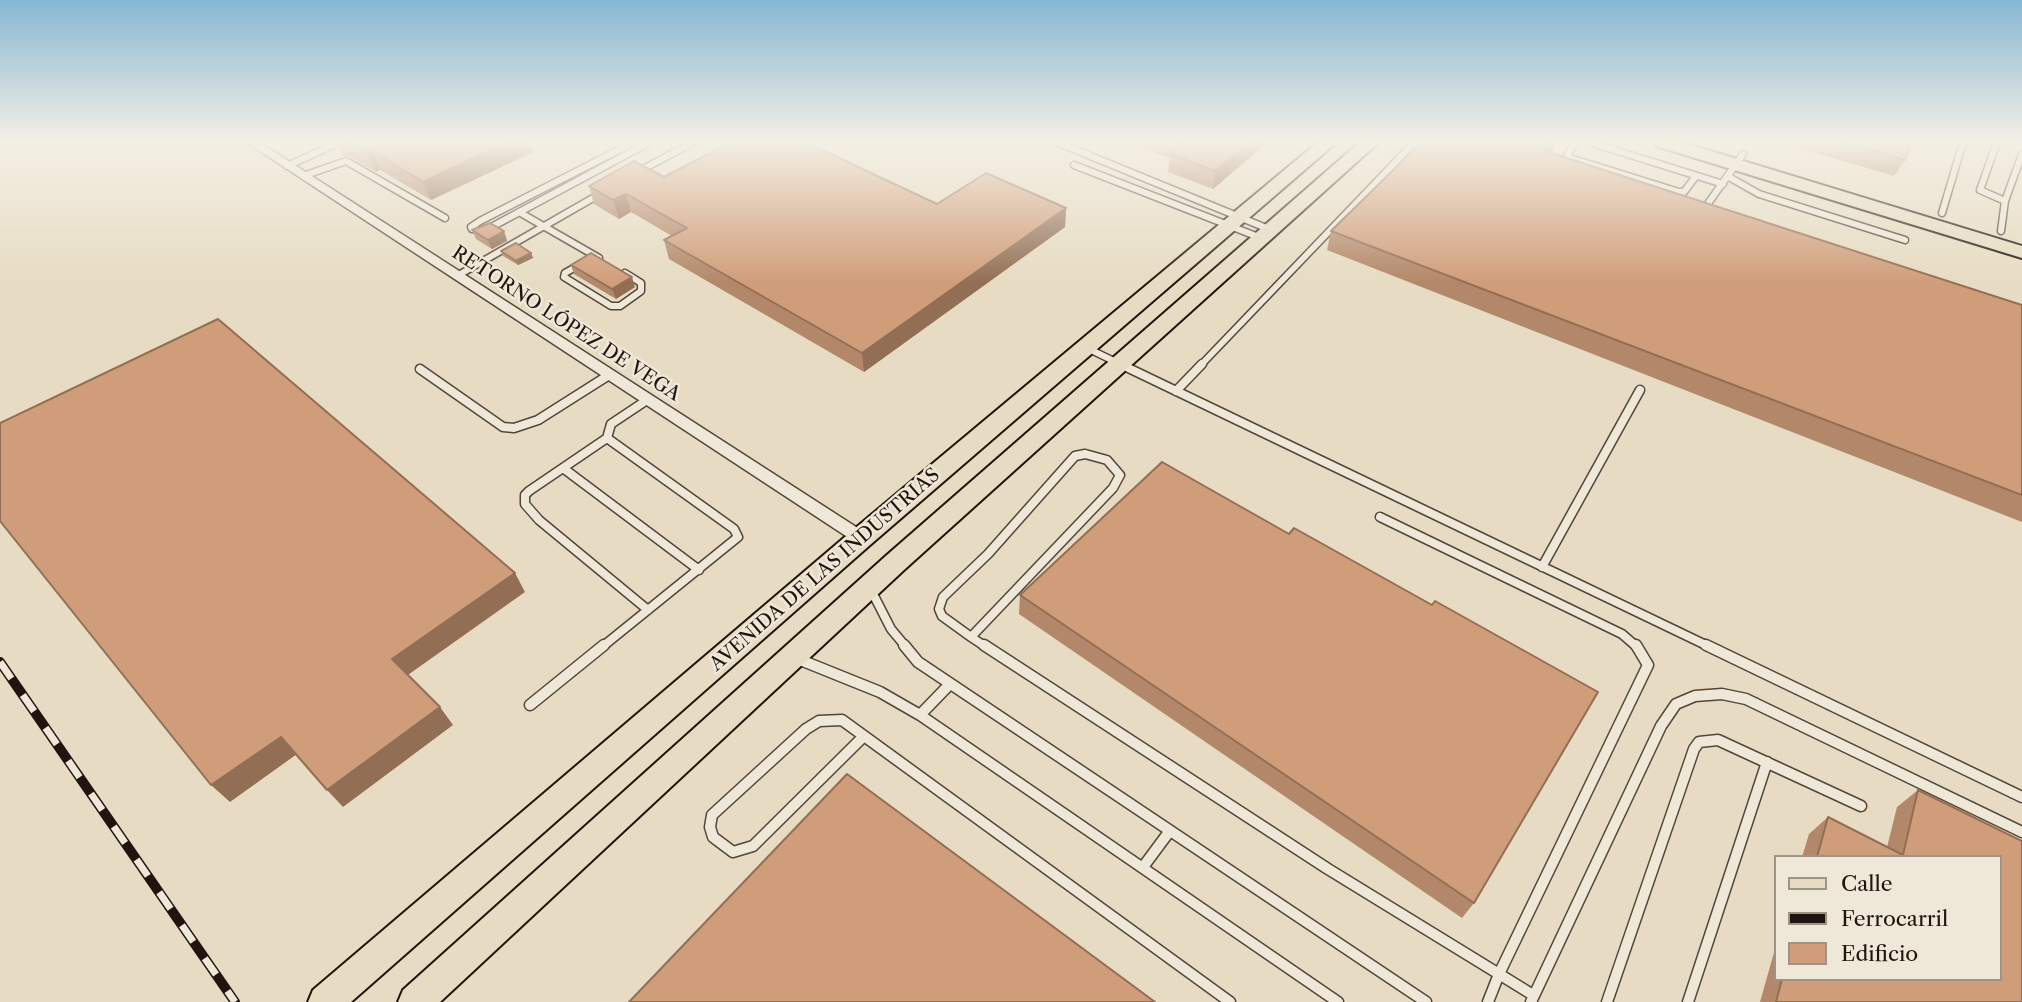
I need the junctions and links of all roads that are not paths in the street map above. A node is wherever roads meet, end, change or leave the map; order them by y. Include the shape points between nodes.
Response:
1 (323, 189) edge
2 (394, 189) edge
3 (544, 189) edge
4 (562, 189) edge
5 (608, 189) edge
6 (1136, 189) edge
7 (1171, 189) edge
8 (1273, 189) edge
9 (1318, 189) edge
10 (1370, 189) edge
11 (1669, 189) edge
12 (1686, 189) edge
13 (1720, 189) edge
14 (1755, 189) edge
15 (1813, 189) edge
16 (1836, 189) edge
17 (1949, 189) edge
18 (1980, 189) edge
19 (2010, 189) edge
20 (2006, 201) junction
21 (1202, 202) junction
22 (1191, 210) junction
23 (519, 212) junction
24 (1942, 214) junction
25 (1723, 217) edge
26 (445, 218) dead end
27 (1235, 221) junction
28 (544, 226) junction
29 (2001, 231) junction
30 (1266, 234) junction
31 (2022, 237) edge
32 (1905, 240) dead end
33 (2022, 253) edge
34 (595, 256) junction
35 (606, 262) edge
36 (616, 268) edge
37 (457, 276) junction
38 (1086, 347) junction
39 (1119, 363) junction
40 (420, 369) dead end
41 (609, 375) junction
42 (1640, 390) dead end
43 (1176, 391) junction
44 (647, 400) junction
45 (607, 438) junction
46 (563, 468) junction
47 (1380, 517) dead end
48 (861, 538) junction
49 (896, 562) junction
50 (1542, 567) junction
51 (699, 570) junction
52 (869, 586) junction
53 (648, 610) junction
54 (971, 637) junction
55 (792, 657) junction
56 (950, 684) junction
57 (530, 705) dead end
58 (920, 715) junction
59 (864, 736) junction
60 (1767, 762) junction
61 (2022, 797) edge
62 (1861, 806) dead end
63 (1170, 832) junction
64 (2022, 832) edge
65 (1143, 867) junction
66 (1499, 974) junction
67 (1532, 999) edge
68 (1489, 1001) edge
69 (324, 1002) edge
70 (415, 1002) edge
71 (1230, 1002) edge
72 (1338, 1002) edge
73 (1426, 1002) edge
74 (1606, 1002) edge
75 (1688, 1002) edge

1 - 37 street, RETORNO LÓPEZ DE VEGA
2 - 26 lane
3 - 23 lane via 471,227 484,231
4 - 23 lane
5 - 28 lane
6 - 22 lane
7 - 21 lane
8 - 27 main road, AVENIDA DE LAS INDUSTRIAS
9 - 30 main road, AVENIDA DE LAS INDUSTRIAS
10 - 43 lane
11 - 12 lane
13 - 25 lane via 1706,209
14 - 32 lane via 1759,194
15 - 33 main road
16 - 24 main road
17 - 24 lane
18 - 20 lane
19 - 20 lane
20 - 29 lane
21 - 22 lane
21 - 27 lane
22 - 27 lane
23 - 28 lane
24 - 29 main road
27 - 30 lane
27 - 30 lane
27 - 38 main road, AVENIDA DE LAS INDUSTRIAS
28 - 34 lane
28 - 37 lane
29 - 31 main road
30 - 39 main road, AVENIDA DE LAS INDUSTRIAS
34 - 35 lane
34 - 36 lane via 564,277 611,306 638,295 642,286
37 - 41 street, RETORNO LÓPEZ DE VEGA
38 - 39 lane
38 - 48 main road, AVENIDA DE LAS INDUSTRIAS
39 - 43 lane
39 - 49 main road, AVENIDA DE LAS INDUSTRIAS
40 - 41 lane via 503,428 538,420
41 - 44 street, RETORNO LÓPEZ DE VEGA
42 - 50 lane
43 - 50 lane
44 - 45 lane via 611,424
44 - 48 street, RETORNO LÓPEZ DE VEGA
45 - 46 lane
45 - 51 lane via 738,533 737,540
46 - 51 lane
46 - 53 lane via 525,495 525,504
47 - 66 lane via 1622,634 1635,643 1648,665
48 - 49 main road
48 - 69 main road, AVENIDA DE LAS INDUSTRIAS
49 - 52 main road, AVENIDA DE LAS INDUSTRIAS
50 - 61 lane
51 - 53 lane
52 - 55 main road, AVENIDA DE LAS INDUSTRIAS
52 - 56 lane via 904,648
53 - 57 lane
54 - 54 lane via 942,616 943,597 1075,456 1092,455 1114,466 1120,475 1113,488
54 - 66 lane
55 - 58 lane via 880,692
55 - 70 main road, AVENIDA DE LAS INDUSTRIAS
56 - 58 lane
56 - 63 lane
58 - 65 lane
59 - 59 lane via 842,720 819,722 806,729 712,814 709,827 713,837 733,852 753,846
59 - 71 lane
60 - 62 lane
60 - 74 lane via 1718,740 1699,742 1694,749
60 - 75 lane
63 - 65 lane
63 - 73 lane
64 - 67 lane via 1746,699 1722,694 1695,696 1676,704 1661,726
65 - 72 lane
66 - 67 lane
66 - 68 lane

